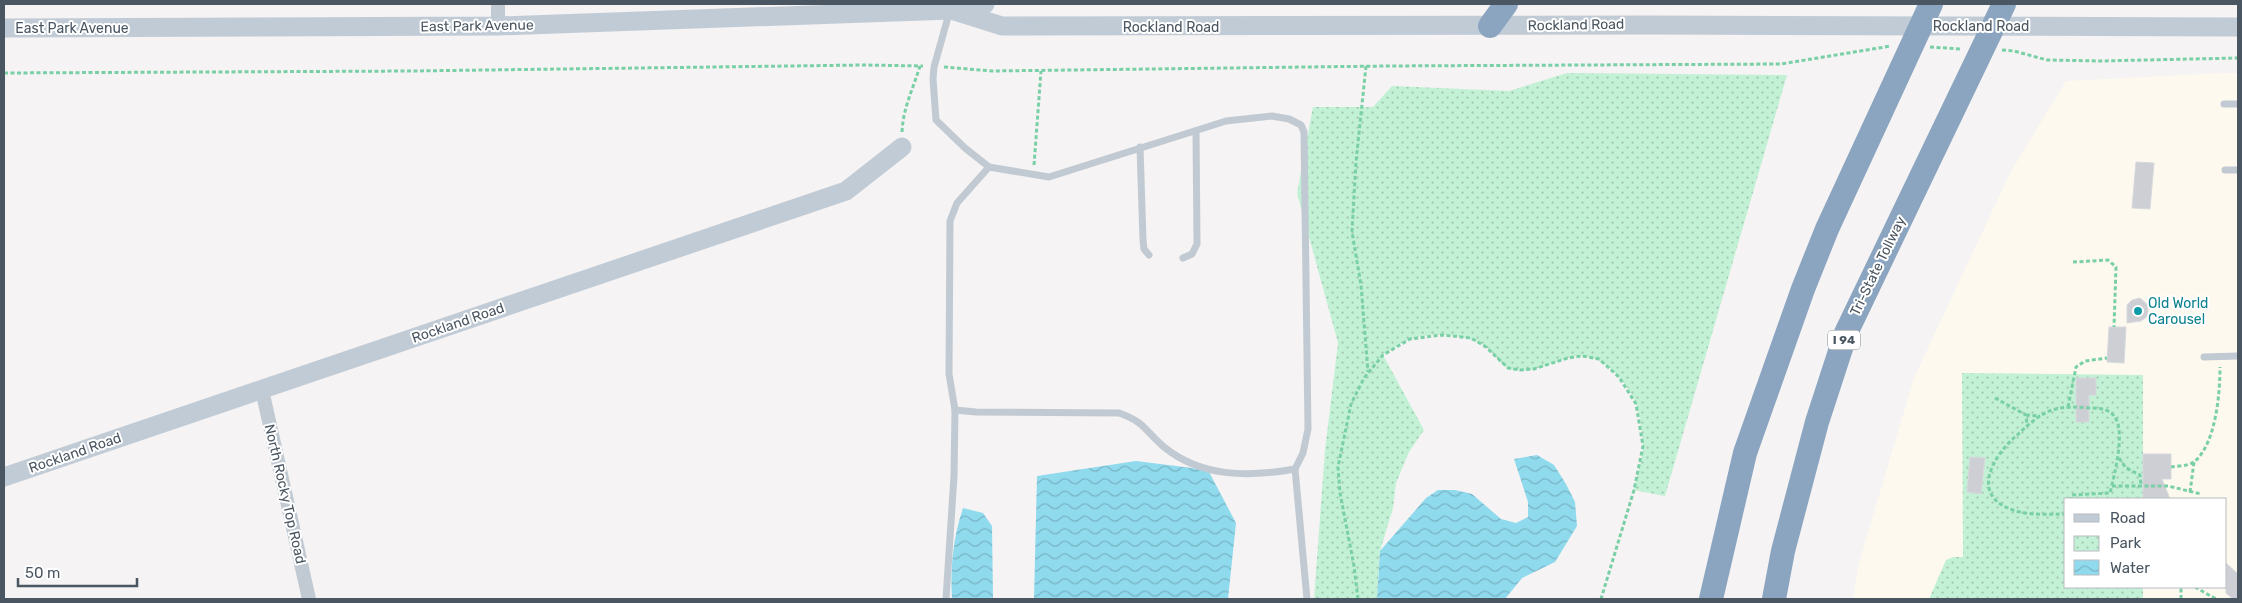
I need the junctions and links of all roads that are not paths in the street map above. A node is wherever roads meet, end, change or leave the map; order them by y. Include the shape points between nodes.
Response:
1 (498, 4) edge
2 (985, 4) edge
3 (1506, 4) edge
4 (1931, 4) edge
5 (2004, 4) edge
6 (951, 7) edge
7 (498, 26) junction
8 (1490, 26) junction
9 (2238, 27) edge
10 (4, 28) edge
11 (2224, 104) dead end
12 (2238, 104) edge
13 (1196, 131) junction
14 (902, 147) road end
15 (1140, 147) junction
16 (989, 167) junction
17 (2225, 170) dead end
18 (2238, 170) edge
19 (1149, 255) dead end
20 (1183, 258) dead end
21 (2238, 356) edge
22 (2204, 357) dead end
23 (262, 390) junction
24 (955, 410) junction
25 (1295, 469) junction
26 (4, 478) edge
27 (309, 599) edge
28 (946, 599) edge
29 (1307, 599) edge
30 (1711, 599) edge
31 (1774, 599) edge

1 - 7 street
2 - 6 main road
3 - 8 highway
4 - 30 highway via 1827,229 1745,453
5 - 31 highway, Tri-State Tollway / I 94 via 1846,333 1783,551
6 - 7 main road, East Park Avenue
6 - 8 main road, Rockland Road via 1002,26
6 - 16 lane via 934,67 936,120
7 - 10 main road, East Park Avenue
8 - 9 main road, Rockland Road
11 - 12 lane
13 - 15 lane
13 - 20 lane via 1197,244 1192,254
13 - 25 lane via 1226,121 1272,116 1289,119 1301,125 1304,132 1308,429 1303,454
14 - 23 main road, Rockland Road via 846,191
15 - 16 lane via 1050,177
15 - 19 lane via 1143,240
16 - 24 lane via 957,203 950,221 949,374
17 - 18 lane
21 - 22 lane
23 - 26 main road, Rockland Road
23 - 27 street, North Rocky Top Road
24 - 25 lane via 1119,413 1136,419 1164,447 1188,463 1220,473 1262,475
24 - 28 lane
25 - 29 lane

